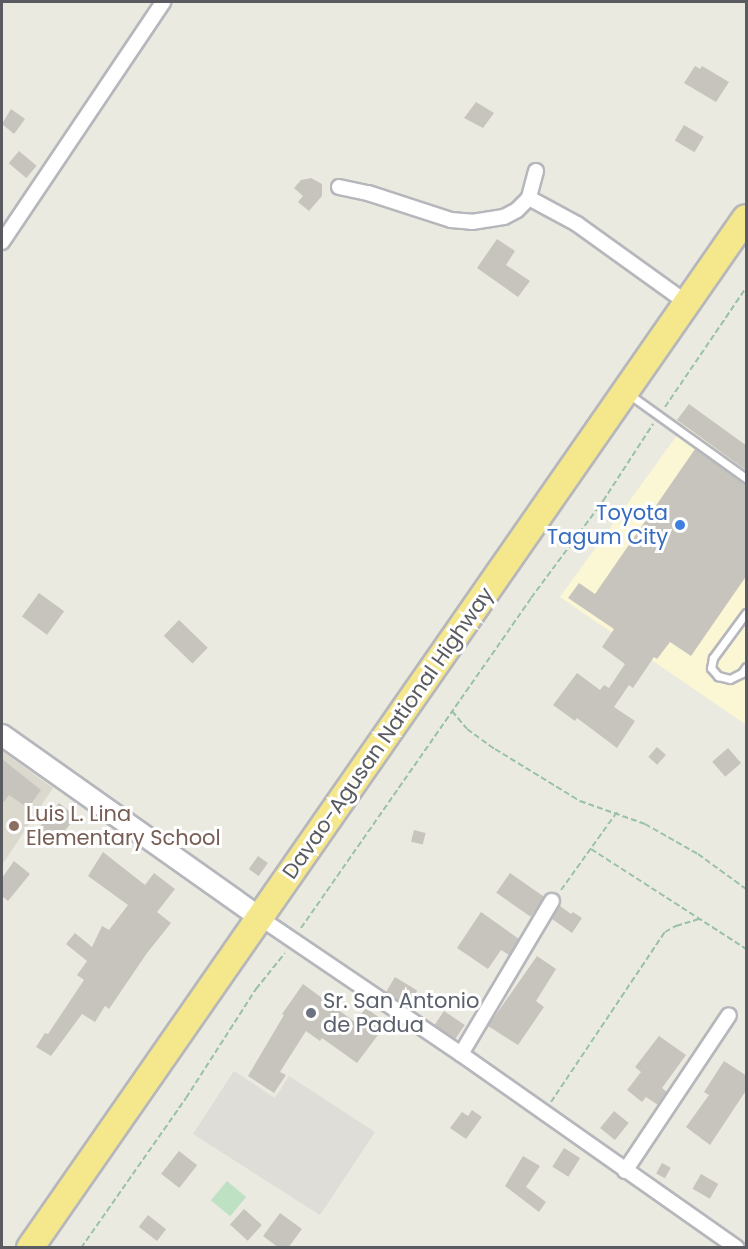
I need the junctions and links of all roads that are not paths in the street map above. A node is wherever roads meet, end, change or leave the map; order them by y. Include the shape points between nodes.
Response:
1 (163, 2) edge
2 (536, 171) dead end
3 (339, 187) dead end
4 (529, 198) junction
5 (747, 218) edge
6 (2, 242) edge
7 (687, 303) junction
8 (626, 392) junction
9 (747, 478) edge
10 (747, 613) edge
11 (747, 667) edge
12 (2, 735) edge
13 (552, 901) road end
14 (260, 918) junction
15 (729, 1015) dead end
16 (461, 1054) junction
17 (625, 1171) junction
18 (30, 1248) edge
19 (737, 1248) edge

1 - 6 street
2 - 4 street
3 - 4 street via 451,220 472,222 504,217
4 - 7 street via 577,224
5 - 7 highway, Davao-Agusan National Highway
7 - 8 highway, Davao-Agusan National Highway
8 - 9 lane
8 - 14 highway, Davao-Agusan National Highway
10 - 11 lane via 713,658 711,668 718,676 730,679
12 - 14 street
13 - 16 street
14 - 16 street
14 - 18 highway, Davao-Agusan National Highway
15 - 17 street
16 - 17 street
17 - 19 street

